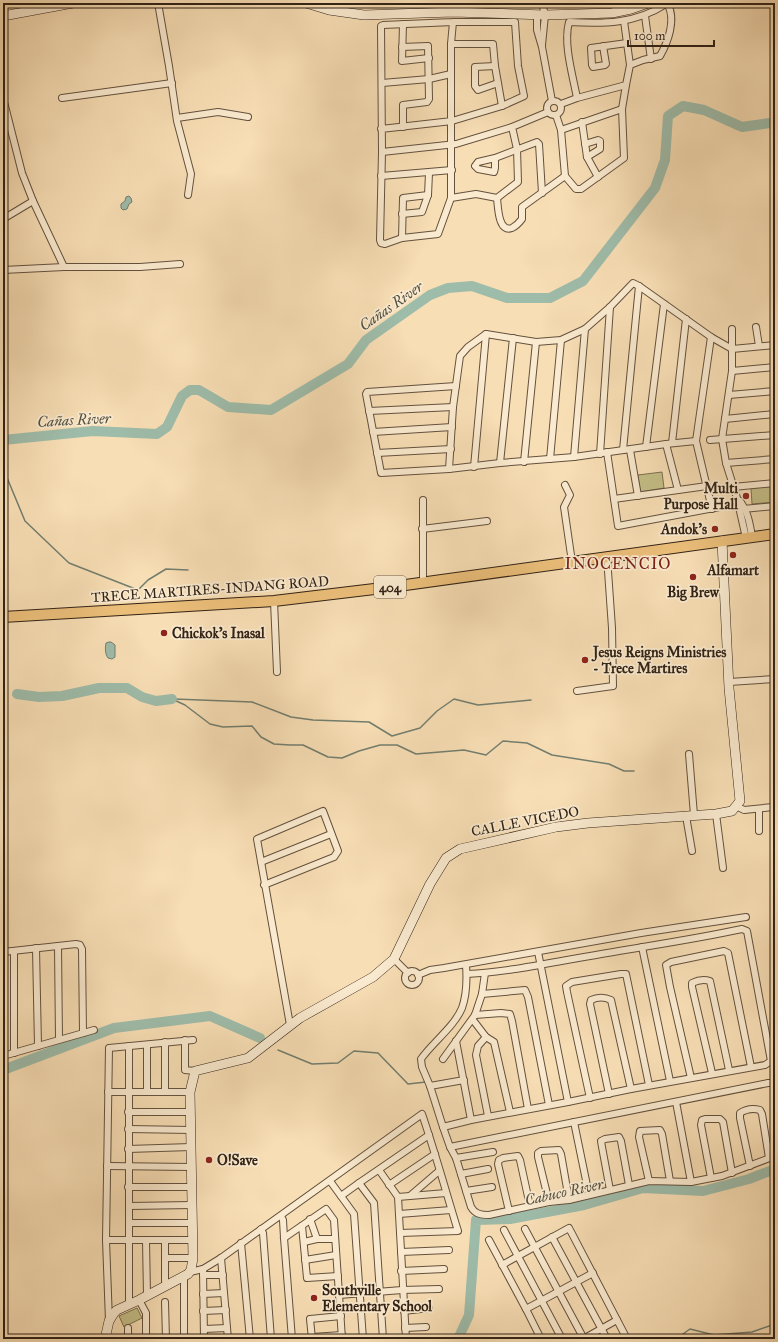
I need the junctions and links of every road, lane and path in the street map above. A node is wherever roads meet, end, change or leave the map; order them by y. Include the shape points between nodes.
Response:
1 (74, 3) edge
2 (158, 3) edge
3 (306, 3) edge
4 (542, 3) edge
5 (648, 3) edge
6 (324, 6) edge
7 (625, 7) edge
8 (541, 15) junction
9 (3, 16) edge
10 (645, 16) junction
11 (624, 21) junction
12 (453, 22) junction
13 (403, 24) junction
14 (627, 43) junction
15 (451, 44) junction
16 (603, 46) dead end
17 (402, 47) junction
18 (429, 58) junction
19 (651, 58) junction
20 (495, 66) junction
21 (630, 66) junction
22 (451, 74) junction
23 (429, 79) junction
24 (172, 83) junction
25 (382, 83) junction
26 (498, 83) junction
27 (626, 85) junction
28 (3, 98) edge
29 (62, 98) dead end
30 (577, 98) junction
31 (552, 101) junction
32 (561, 104) junction
33 (502, 106) junction
34 (622, 110) junction
35 (548, 112) junction
36 (556, 115) junction
37 (248, 117) dead end
38 (177, 118) junction
39 (452, 121) junction
40 (582, 122) junction
41 (403, 127) junction
42 (512, 127) junction
43 (382, 129) junction
44 (561, 130) junction
45 (585, 144) junction
46 (452, 145) junction
47 (517, 149) junction
48 (382, 152) junction
49 (587, 157) junction
50 (495, 158) dead end
51 (452, 170) junction
52 (429, 172) junction
53 (381, 176) junction
54 (565, 176) junction
55 (598, 177) junction
56 (542, 193) junction
57 (188, 195) dead end
58 (428, 195) junction
59 (451, 198) junction
60 (497, 198) junction
61 (33, 201) junction
62 (402, 214) junction
63 (3, 219) edge
64 (402, 238) junction
65 (180, 264) dead end
66 (64, 267) junction
67 (3, 270) edge
68 (639, 286) junction
69 (664, 304) junction
70 (610, 307) junction
71 (686, 320) junction
72 (756, 326) dead end
73 (585, 328) junction
74 (732, 329) dead end
75 (486, 334) junction
76 (711, 337) junction
77 (513, 338) junction
78 (561, 340) junction
79 (536, 342) junction
80 (775, 345) edge
81 (759, 346) junction
82 (732, 349) junction
83 (775, 367) edge
84 (732, 371) junction
85 (456, 386) junction
86 (775, 391) edge
87 (729, 395) junction
88 (453, 407) junction
89 (369, 411) junction
90 (775, 414) edge
91 (725, 419) junction
92 (452, 426) junction
93 (373, 432) junction
94 (775, 435) edge
95 (722, 439) junction
96 (710, 440) dead end
97 (696, 441) junction
98 (669, 443) junction
99 (646, 447) junction
100 (451, 449) junction
101 (623, 450) junction
102 (630, 450) junction
103 (607, 452) junction
104 (377, 453) junction
105 (600, 454) junction
106 (574, 457) junction
107 (550, 459) junction
108 (775, 459) edge
109 (524, 462) junction
110 (500, 463) junction
111 (726, 463) junction
112 (474, 467) junction
113 (449, 469) junction
114 (775, 483) edge
115 (565, 485) dead end
116 (707, 486) junction
117 (733, 487) junction
118 (678, 490) junction
119 (638, 496) junction
120 (423, 500) dead end
121 (614, 500) junction
122 (740, 504) junction
123 (775, 506) edge
124 (712, 509) junction
125 (487, 521) dead end
126 (422, 529) junction
127 (775, 534) edge
128 (749, 538) junction
129 (722, 541) junction
130 (607, 557) junction
131 (572, 562) junction
132 (423, 583) junction
133 (274, 601) junction
134 (3, 617) edge
135 (277, 672) dead end
136 (775, 679) edge
137 (729, 682) junction
138 (577, 691) dead end
139 (689, 754) dead end
140 (736, 806) junction
141 (775, 808) edge
142 (759, 809) junction
143 (716, 814) junction
144 (690, 815) junction
145 (759, 831) dead end
146 (331, 834) junction
147 (692, 851) dead end
148 (261, 862) junction
149 (723, 868) dead end
150 (264, 885) junction
151 (746, 917) dead end
152 (58, 946) junction
153 (642, 947) junction
154 (36, 948) junction
155 (14, 951) junction
156 (3, 952) edge
157 (538, 952) junction
158 (394, 958) junction
159 (466, 965) junction
160 (540, 966) junction
161 (408, 973) junction
162 (485, 973) junction
163 (466, 974) junction
164 (418, 976) junction
165 (482, 994) junction
166 (474, 1017) junction
167 (290, 1025) junction
168 (94, 1030) dead end
169 (83, 1033) junction
170 (486, 1037) junction
171 (59, 1039) junction
172 (185, 1040) junction
173 (193, 1040) dead end
174 (456, 1041) junction
175 (166, 1042) junction
176 (147, 1045) junction
177 (38, 1046) junction
178 (129, 1046) junction
179 (14, 1053) junction
180 (3, 1056) edge
181 (443, 1059) dead end
182 (751, 1067) junction
183 (729, 1070) junction
184 (195, 1072) junction
185 (712, 1073) junction
186 (691, 1078) junction
187 (464, 1080) junction
188 (670, 1082) junction
189 (775, 1083) edge
190 (649, 1085) junction
191 (430, 1086) junction
192 (631, 1089) junction
193 (108, 1092) junction
194 (147, 1092) junction
195 (165, 1092) junction
196 (190, 1092) junction
197 (128, 1093) junction
198 (609, 1094) junction
199 (590, 1098) junction
200 (568, 1102) junction
201 (676, 1102) junction
202 (549, 1105) junction
203 (528, 1109) junction
204 (128, 1112) junction
205 (191, 1112) junction
206 (510, 1112) junction
207 (488, 1116) junction
208 (471, 1120) junction
209 (574, 1122) junction
210 (443, 1127) junction
211 (128, 1129) junction
212 (191, 1130) junction
213 (429, 1135) junction
214 (191, 1147) junction
215 (450, 1147) junction
216 (128, 1149) junction
217 (493, 1152) dead end
218 (434, 1154) junction
219 (772, 1157) edge
220 (456, 1158) junction
221 (107, 1166) junction
222 (750, 1166) junction
223 (128, 1167) junction
224 (192, 1167) junction
225 (379, 1170) junction
226 (488, 1170) dead end
227 (439, 1171) junction
228 (732, 1173) junction
229 (461, 1174) junction
230 (711, 1178) junction
231 (330, 1181) junction
232 (649, 1181) junction
233 (670, 1181) junction
234 (359, 1182) junction
235 (691, 1182) junction
236 (389, 1185) junction
237 (629, 1185) junction
238 (128, 1187) junction
239 (192, 1187) junction
240 (492, 1187) dead end
241 (610, 1190) junction
242 (466, 1191) junction
243 (446, 1192) junction
244 (410, 1195) junction
245 (589, 1195) junction
246 (341, 1196) junction
247 (398, 1197) junction
248 (569, 1200) junction
249 (549, 1202) junction
250 (192, 1205) junction
251 (129, 1206) junction
252 (530, 1206) junction
253 (451, 1210) junction
254 (509, 1211) junction
255 (399, 1214) junction
256 (281, 1216) junction
257 (310, 1219) junction
258 (129, 1223) junction
259 (192, 1223) junction
260 (302, 1226) junction
261 (525, 1229) dead end
262 (261, 1230) junction
263 (504, 1230) dead end
264 (400, 1233) junction
265 (552, 1237) junction
266 (284, 1238) junction
267 (335, 1239) junction
268 (106, 1240) junction
269 (128, 1240) junction
270 (146, 1240) junction
271 (165, 1240) junction
272 (193, 1240) junction
273 (317, 1240) junction
274 (489, 1240) dead end
275 (304, 1242) junction
276 (241, 1243) junction
277 (534, 1246) junction
278 (449, 1250) dead end
279 (401, 1252) junction
280 (336, 1255) junction
281 (518, 1256) junction
282 (165, 1258) junction
283 (193, 1258) junction
284 (221, 1258) junction
285 (305, 1260) junction
286 (502, 1265) junction
287 (203, 1268) junction
288 (444, 1269) dead end
289 (402, 1271) junction
290 (593, 1273) junction
291 (187, 1274) junction
292 (203, 1275) junction
293 (223, 1275) junction
294 (338, 1276) junction
295 (576, 1282) junction
296 (166, 1286) junction
297 (438, 1289) dead end
298 (402, 1290) junction
299 (380, 1292) junction
300 (558, 1292) junction
301 (224, 1293) junction
302 (360, 1293) junction
303 (203, 1294) junction
304 (339, 1295) junction
305 (143, 1298) junction
306 (542, 1301) junction
307 (166, 1302) dead end
308 (129, 1304) junction
309 (429, 1308) dead end
310 (526, 1309) junction
311 (226, 1310) junction
312 (203, 1311) junction
313 (404, 1311) junction
314 (341, 1316) junction
315 (618, 1320) junction
316 (109, 1321) junction
317 (426, 1327) dead end
318 (128, 1328) dead end
319 (227, 1328) junction
320 (405, 1328) junction
321 (204, 1329) junction
322 (602, 1330) junction
323 (342, 1337) edge
324 (312, 1338) edge
325 (105, 1339) edge
326 (128, 1339) edge
327 (146, 1339) edge
328 (166, 1339) edge
329 (184, 1339) edge
330 (204, 1339) edge
331 (228, 1339) edge
332 (250, 1339) edge
333 (271, 1339) edge
334 (292, 1339) edge
335 (363, 1339) edge
336 (383, 1339) edge
337 (406, 1339) edge
338 (542, 1339) edge
339 (562, 1339) edge
340 (583, 1339) edge
341 (607, 1339) edge
342 (627, 1339) edge

1 - 9 street
2 - 24 street
3 - 6 street
4 - 8 street
5 - 7 street
6 - 8 street via 364,15 453,12
7 - 8 street
8 - 31 street via 542,47
10 - 11 street
10 - 19 street
10 - 19 street via 666,4 670,7 668,36 660,56
11 - 14 street
11 - 30 street via 569,22 569,58
12 - 13 street
12 - 15 street
12 - 33 street via 515,22 518,66 524,96
13 - 17 street
13 - 25 street via 383,25 380,28
14 - 16 street
14 - 21 street
15 - 20 street via 493,44
15 - 22 street
17 - 18 street via 428,46
17 - 18 street via 402,61
18 - 23 street
19 - 21 street
20 - 26 street
20 - 26 street via 476,67 475,86 478,90
21 - 27 street
22 - 23 street
22 - 39 street
23 - 25 street
23 - 41 street via 428,101 403,105
24 - 29 street
24 - 38 street
25 - 43 street
26 - 33 street
27 - 30 street
27 - 34 street
28 - 61 street via 21,171
30 - 32 street
31 - 32 street
31 - 35 street via 548,104
32 - 36 street via 562,110
33 - 39 street
34 - 40 street
34 - 55 street via 624,158
35 - 36 street
35 - 42 street
36 - 44 street
37 - 38 street via 218,112
38 - 57 street via 191,174
39 - 41 street
39 - 46 street
40 - 44 street
40 - 45 street
41 - 43 street
42 - 46 street
42 - 47 street
43 - 48 street
44 - 54 street
45 - 49 street
45 - 49 street via 600,141 600,149
46 - 48 street
46 - 51 street
47 - 50 street
47 - 56 street via 538,142
47 - 60 street via 518,182
48 - 53 street
49 - 55 street
51 - 52 street
51 - 59 street
52 - 53 street
52 - 58 street
53 - 64 street via 381,243
54 - 55 street via 578,190
54 - 56 street
56 - 60 street via 522,207 522,219 509,229 500,221
58 - 62 street via 422,212
58 - 62 street via 403,198
59 - 60 street via 476,194
59 - 64 street via 438,234
61 - 63 street
61 - 66 street
62 - 64 street
65 - 66 street
66 - 67 street
68 - 69 street
68 - 70 street via 633,283
68 - 101 street
69 - 71 street
69 - 99 street
70 - 73 street
70 - 105 street
71 - 76 street
71 - 98 street
72 - 81 street
73 - 78 street
73 - 106 street
74 - 82 street
75 - 77 street
75 - 85 street via 460,356
75 - 112 street
76 - 82 street
76 - 97 street
77 - 79 street
77 - 110 street
78 - 79 street
78 - 107 street
79 - 109 street
80 - 81 street
81 - 82 street
82 - 84 street
83 - 84 street
84 - 87 street
85 - 88 street
85 - 89 street via 369,391 366,394
86 - 87 street
87 - 91 street
88 - 89 street
88 - 92 street
89 - 93 street
90 - 91 street
91 - 95 street
92 - 93 street
92 - 100 street
93 - 104 street
94 - 95 street
95 - 96 street
95 - 111 street
97 - 98 street
97 - 116 street
98 - 99 street
98 - 118 street
99 - 102 street
100 - 104 street
100 - 113 street
101 - 102 street
101 - 103 street
102 - 119 street
103 - 105 street
103 - 121 street
104 - 113 street via 380,470 384,474
105 - 106 street
106 - 107 street
107 - 109 street
108 - 111 street
109 - 110 street
110 - 112 street
111 - 117 street
112 - 113 street
114 - 117 street
115 - 131 street via 570,495 564,507
116 - 118 street
116 - 124 street
117 - 122 street
118 - 119 street
119 - 121 street
120 - 126 street
121 - 124 street via 618,526
122 - 123 street
122 - 124 street
122 - 128 street via 750,521
125 - 126 street
126 - 132 street
127 - 128 main road, TRECE MARTIRES-INDANG ROAD / 404
128 - 129 main road, TRECE MARTIRES-INDANG ROAD / 404
129 - 130 main road, TRECE MARTIRES-INDANG ROAD / 404
129 - 137 street
130 - 131 main road, TRECE MARTIRES-INDANG ROAD / 404
130 - 138 street via 613,686
131 - 132 main road, TRECE MARTIRES-INDANG ROAD / 404
132 - 133 main road, TRECE MARTIRES-INDANG ROAD / 404
133 - 134 main road, TRECE MARTIRES-INDANG ROAD / 404
133 - 135 street
136 - 137 street
137 - 140 street via 740,801
139 - 144 street
140 - 142 street via 744,810
140 - 143 street, CALLE VICEDO via 732,811
141 - 142 street
142 - 145 street
143 - 144 street, CALLE VICEDO
143 - 149 street
144 - 147 street
144 - 158 street, CALLE VICEDO via 556,827 460,849 446,858 430,884
146 - 148 street
146 - 148 street via 323,811 257,839
146 - 150 street via 338,851 334,857
148 - 150 street
150 - 167 street
151 - 157 street
152 - 154 street
152 - 169 street via 76,944 82,948
152 - 171 street
153 - 160 street
153 - 182 street via 742,929 747,931 771,1061
153 - 188 street
154 - 155 street
154 - 177 street
155 - 156 street
155 - 179 street
157 - 159 street
157 - 160 street
158 - 161 street
158 - 167 street, CALLE VICEDO via 373,977
159 - 163 street
159 - 164 street via 430,970
160 - 162 street
160 - 200 street
161 - 164 street via 414,972
161 - 164 street via 405,980 410,985 417,983
162 - 163 street
162 - 165 street
163 - 191 street via 462,1008 421,1059
165 - 166 street
165 - 202 street via 524,990 528,997
166 - 170 street
166 - 174 street
166 - 203 street via 510,1014
167 - 184 street, CALLE VICEDO via 248,1058
168 - 169 street
169 - 171 street
170 - 206 street via 494,1042
170 - 207 street via 478,1046 476,1055
171 - 177 street
172 - 173 street
172 - 175 street
172 - 184 street via 185,1070
174 - 181 street
174 - 187 street
175 - 176 street
175 - 195 street
176 - 178 street
176 - 194 street
177 - 179 street
178 - 193 street via 109,1048
178 - 197 street
179 - 180 street
182 - 183 street
182 - 186 street via 728,953 724,951 666,965
183 - 185 street
183 - 185 street via 710,981 696,981 692,983 692,987
184 - 196 street
185 - 186 street
186 - 188 street
187 - 191 street
187 - 208 street
188 - 190 street
189 - 201 street
190 - 192 street
190 - 199 street via 626,974 572,982 566,986
191 - 210 street
192 - 198 street
192 - 198 street via 611,1000 595,998 590,1004
193 - 197 street
193 - 221 street
194 - 195 street
194 - 197 street
195 - 196 street
196 - 205 street
197 - 204 street
198 - 199 street
199 - 200 street
200 - 202 street
201 - 209 street
201 - 235 street
202 - 203 street
203 - 206 street
204 - 205 street
204 - 211 street
205 - 212 street
206 - 207 street
207 - 208 street
208 - 210 street
209 - 215 street
209 - 245 street
210 - 215 street
211 - 212 street
211 - 216 street
212 - 214 street
213 - 218 street
213 - 225 street
213 - 231 street via 422,1114
214 - 216 street
214 - 224 street
215 - 220 street
216 - 223 street
217 - 220 street
218 - 227 street
218 - 236 street
219 - 222 street
219 - 222 street via 760,1110 744,1110 740,1113 740,1118
220 - 229 street
221 - 223 street
221 - 268 street
222 - 228 street
223 - 224 street
223 - 238 street
224 - 239 street
225 - 234 street
225 - 236 street
226 - 229 street
227 - 243 street
227 - 244 street
228 - 230 street
228 - 230 street via 723,1122 720,1119 705,1119 701,1125
229 - 242 street
230 - 235 street
231 - 246 street
231 - 256 street
232 - 233 street
232 - 233 street via 639,1137 640,1131 655,1129 660,1130 662,1134
232 - 237 street
233 - 235 street
234 - 246 street
234 - 299 street via 374,1203
236 - 247 street
237 - 241 street
237 - 241 street via 622,1141 619,1137 605,1139 601,1142
238 - 239 street
238 - 251 street
239 - 250 street
240 - 242 street
241 - 245 street
242 - 254 street via 471,1207 476,1213 484,1215
243 - 244 street
243 - 253 street
244 - 247 street
245 - 248 street
246 - 302 street via 354,1214
247 - 255 street
248 - 249 street
248 - 249 street via 559,1150 541,1151 538,1157
249 - 252 street
250 - 251 street
250 - 259 street
251 - 258 street
252 - 254 street
252 - 254 street via 518,1156 503,1158 498,1164
253 - 255 street
253 - 264 street via 458,1231
255 - 264 street
256 - 262 street
256 - 266 street
257 - 260 street
257 - 267 street via 326,1209 334,1220
257 - 273 street
258 - 259 street
258 - 269 street
259 - 272 street
260 - 266 street
260 - 275 street
261 - 277 street
262 - 276 street
262 - 333 street
263 - 281 street
264 - 279 street
265 - 277 street
265 - 290 street via 569,1228
265 - 295 street
266 - 334 street
267 - 273 street
267 - 280 street
268 - 269 street
268 - 316 street
269 - 270 street
269 - 308 street
270 - 271 street
270 - 305 street
271 - 272 street
271 - 282 street
272 - 283 street
273 - 275 street
274 - 286 street
275 - 285 street
276 - 284 street
276 - 332 street
277 - 281 street
277 - 300 street
278 - 279 street
279 - 289 street
280 - 285 street
280 - 294 street
281 - 286 street
281 - 306 street
282 - 283 street
282 - 296 street
283 - 291 street
284 - 287 street
284 - 293 street
285 - 294 street via 307,1278
286 - 310 street
287 - 291 street
287 - 292 street
288 - 289 street
289 - 298 street
290 - 295 street
290 - 315 street
291 - 296 street
291 - 329 street
292 - 293 street
292 - 303 street
293 - 301 street
294 - 304 street
295 - 300 street
295 - 322 street
296 - 305 street
297 - 298 street
298 - 299 street
298 - 313 street
299 - 302 street
299 - 336 street
300 - 306 street
300 - 340 street
301 - 303 street
301 - 311 street
302 - 304 street
302 - 335 street
303 - 312 street
304 - 314 street
305 - 308 street
305 - 327 street
306 - 310 street
306 - 339 street
307 - 328 street
308 - 316 street via 114,1313
309 - 313 street
310 - 338 street
311 - 312 street
311 - 319 street
312 - 321 street
313 - 320 street
314 - 323 street
314 - 324 street via 310,1319
315 - 322 street
315 - 342 street
316 - 325 street
317 - 320 street
318 - 326 street
319 - 321 street
319 - 331 street
320 - 337 street
321 - 330 street
322 - 340 street
322 - 341 street
323 - 324 street

